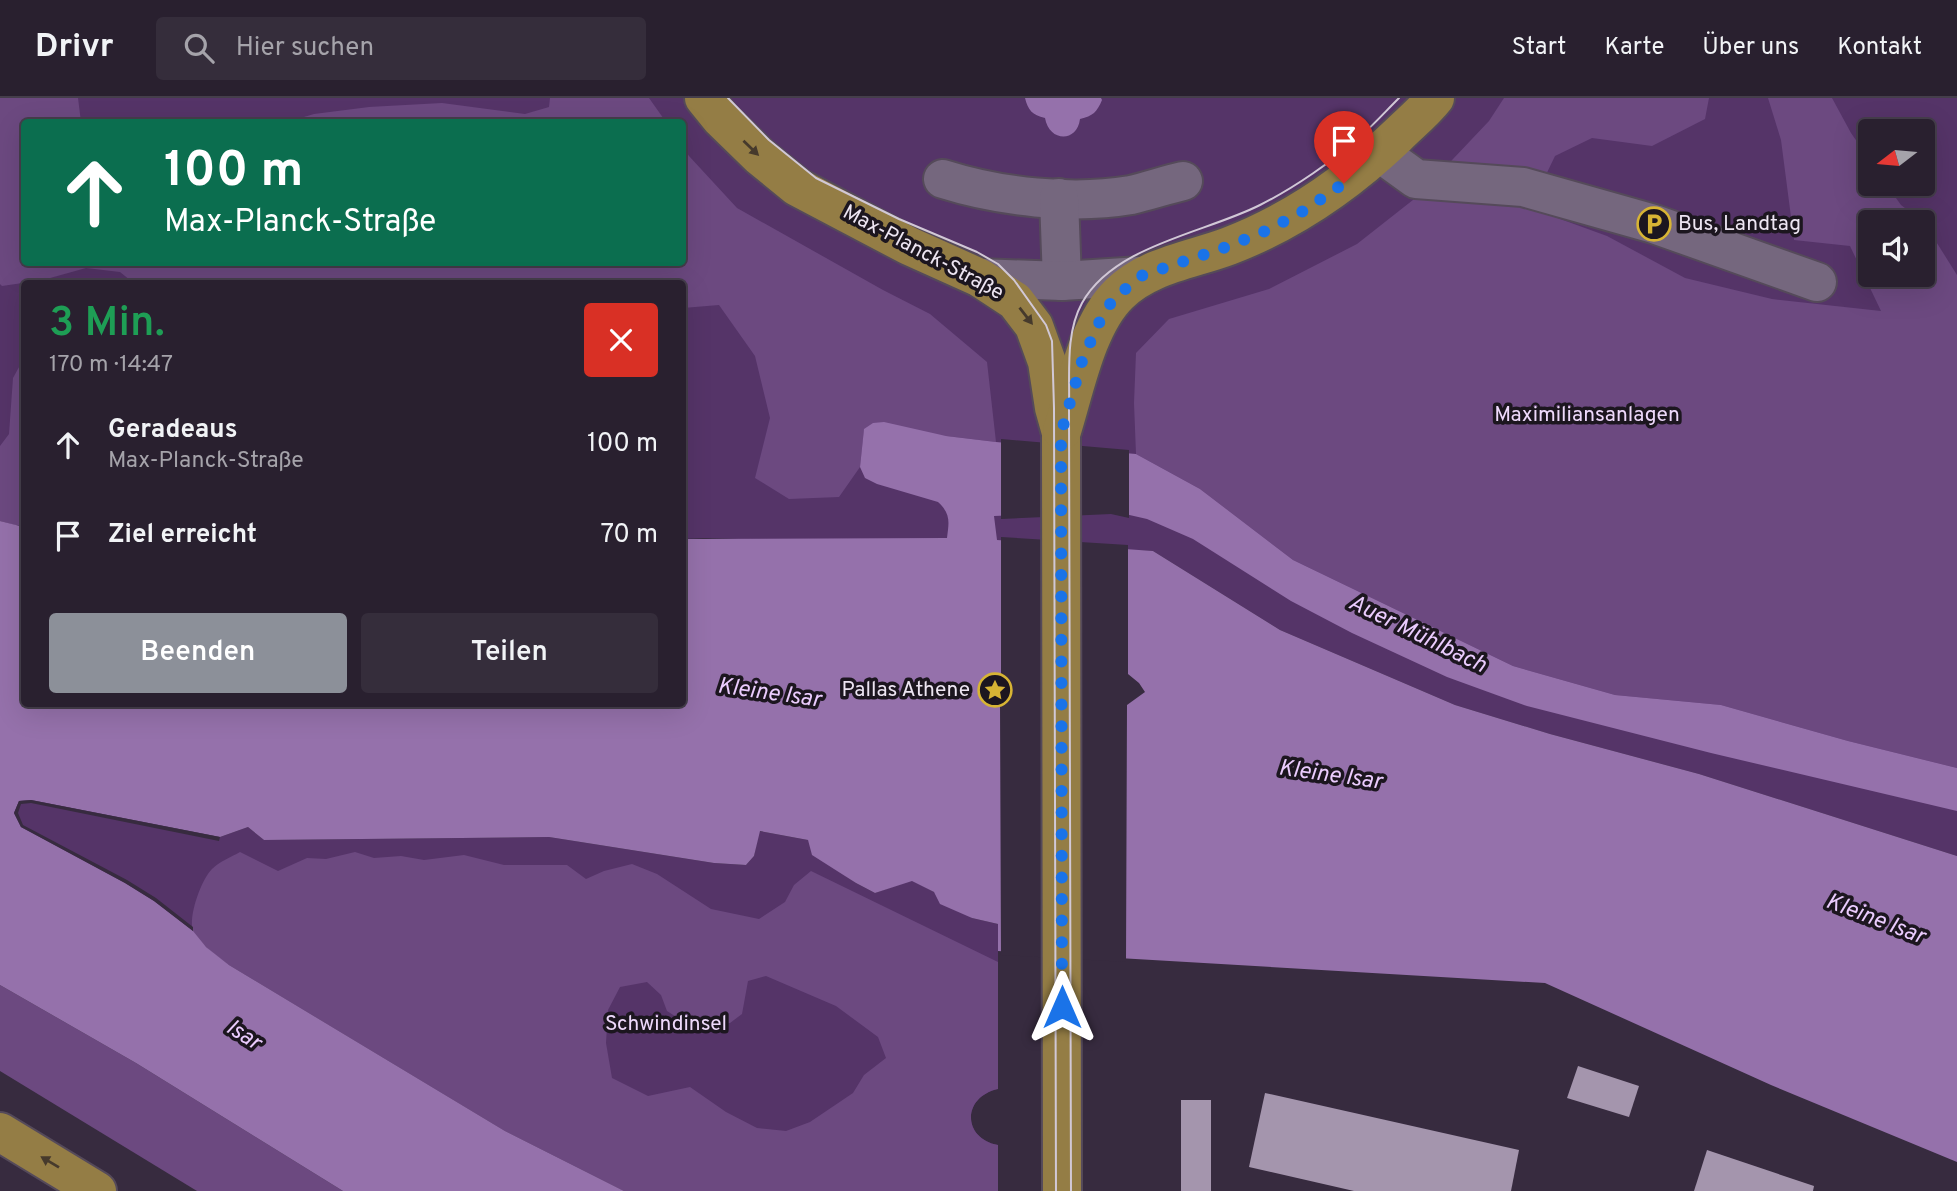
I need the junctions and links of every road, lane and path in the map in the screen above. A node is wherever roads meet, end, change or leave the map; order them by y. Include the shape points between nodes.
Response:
1 (704, 98) edge
2 (1435, 98) edge
3 (1380, 153) junction
4 (943, 179) dead end
5 (1183, 181) dead end
6 (1059, 198) junction
7 (1141, 276) junction
8 (980, 278) junction
9 (1062, 281) junction
10 (1816, 282) dead end
11 (1062, 416) junction
12 (0, 1132) edge
13 (97, 1191) edge
14 (1062, 1191) edge

1 -> 8 main road, Max-Planck-Straße via 759,156 797,187
2 - 3 main road
3 - 7 main road via 1335,190 1268,230
3 - 10 lane via 1416,180 1522,187 1654,224
4 - 6 lane via 997,193
5 - 6 lane via 1131,195
6 - 9 lane
7 - 9 lane
7 - 11 main road via 1105,310
8 - 9 lane
8 -> 11 main road, Max-Planck-Straße via 1015,301 1034,326
11 - 14 main road
13 -> 12 main road

